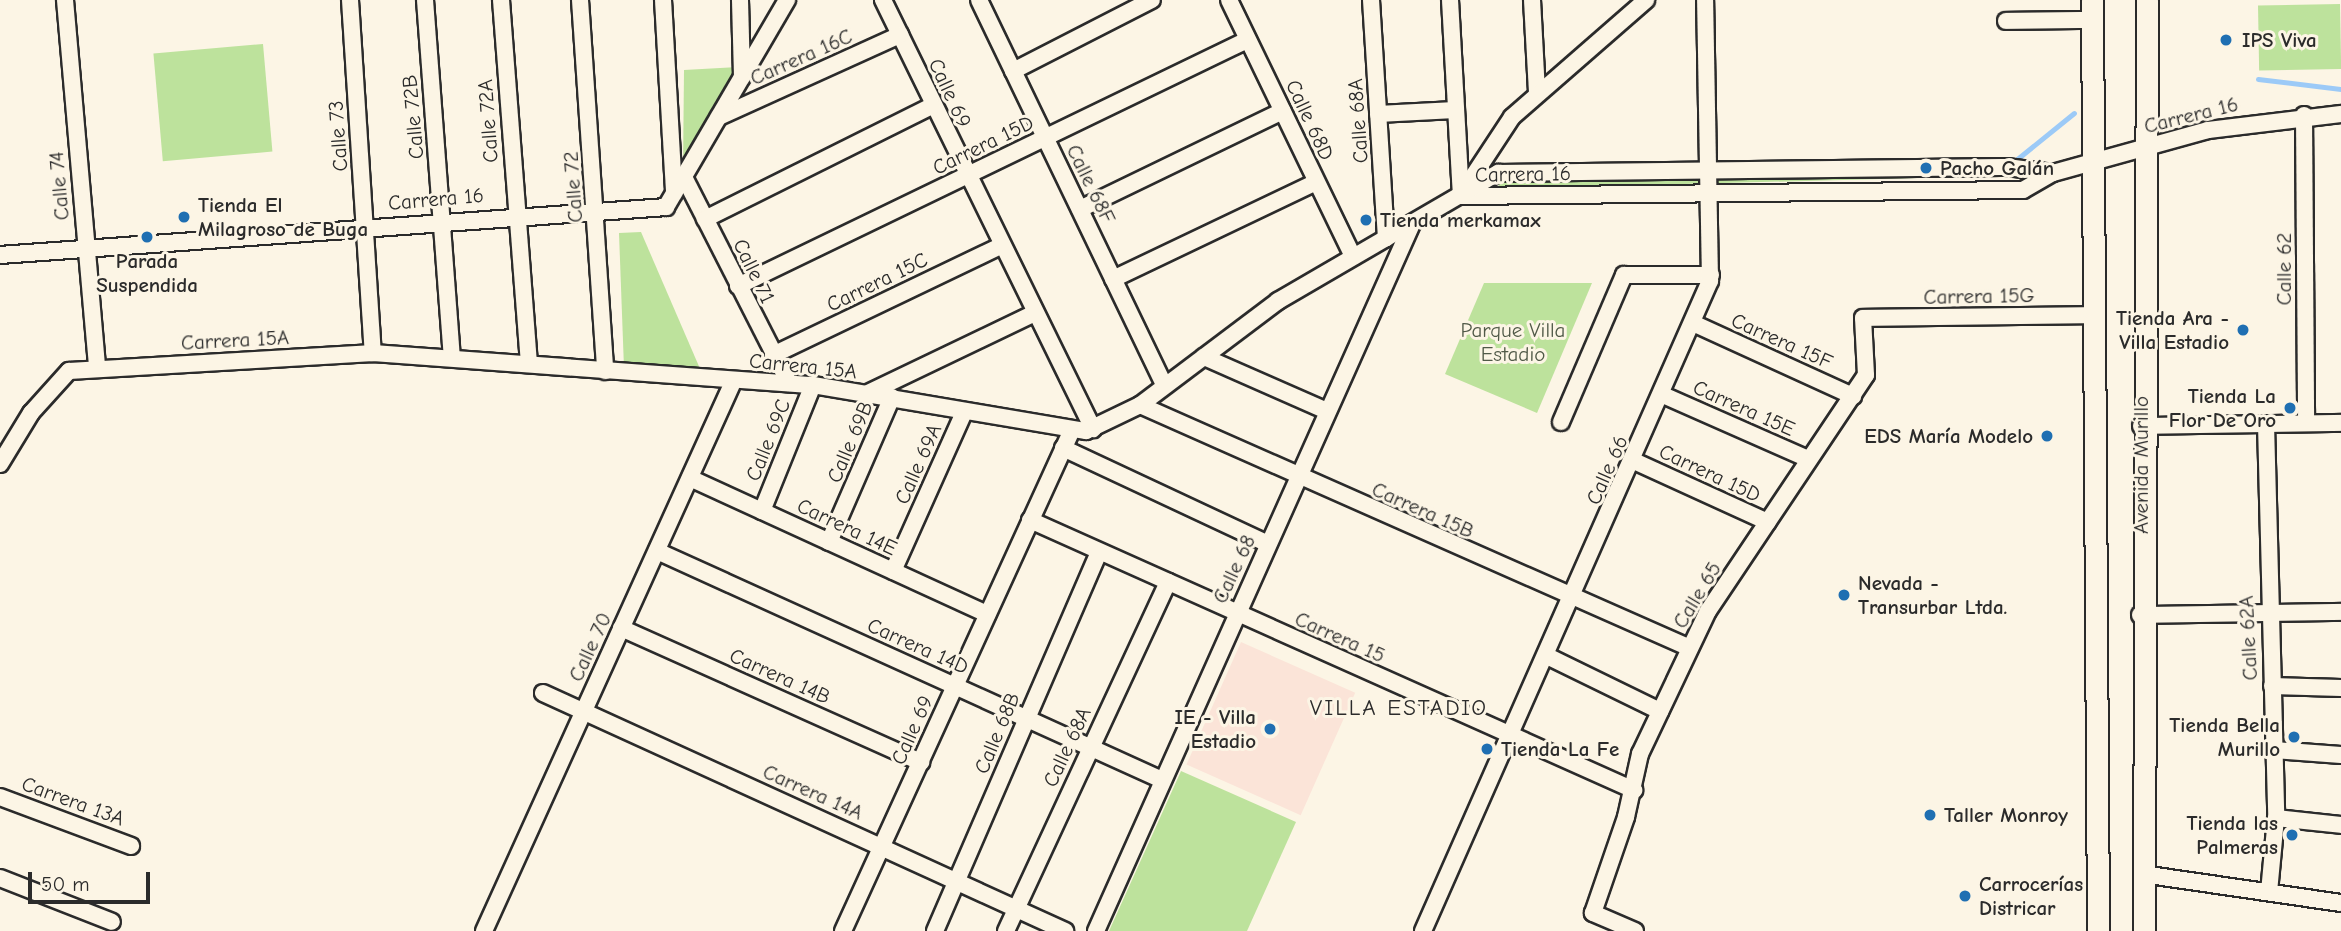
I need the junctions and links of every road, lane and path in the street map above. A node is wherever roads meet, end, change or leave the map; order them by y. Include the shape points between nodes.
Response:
1 (65, 0) edge
2 (350, 0) edge
3 (425, 0) edge
4 (501, 0) edge
5 (580, 0) edge
6 (663, 0) edge
7 (740, 0) edge
8 (787, 0) edge
9 (883, 0) edge
10 (979, 0) edge
11 (1152, 0) edge
12 (1229, 0) edge
13 (1371, 0) edge
14 (1450, 0) edge
15 (1532, 0) edge
16 (1646, 0) edge
17 (1706, 0) edge
18 (2147, 0) edge
19 (2092, 10) edge
20 (2006, 21) dead end
21 (900, 35) junction
22 (1247, 40) junction
23 (1013, 71) junction
24 (742, 78) junction
25 (1537, 92) junction
26 (932, 106) junction
27 (1455, 110) junction
28 (1283, 111) junction
29 (1378, 114) junction
30 (2341, 114) edge
31 (2304, 115) junction
32 (719, 117) junction
33 (1045, 138) junction
34 (2146, 147) junction
35 (2094, 162) junction
36 (1709, 169) junction
37 (2053, 173) junction
38 (684, 177) junction
39 (967, 177) junction
40 (1316, 182) junction
41 (1709, 192) junction
42 (1461, 195) junction
43 (670, 200) junction
44 (1080, 209) junction
45 (596, 211) junction
46 (516, 214) junction
47 (443, 219) junction
48 (705, 219) junction
49 (366, 226) junction
50 (1411, 226) junction
51 (1386, 239) junction
52 (1000, 246) junction
53 (86, 247) junction
54 (0, 256) edge
55 (1353, 257) junction
56 (1711, 275) junction
57 (1114, 279) junction
58 (738, 286) junction
59 (1035, 313) junction
60 (2095, 315) junction
61 (1863, 318) joint
62 (1695, 324) junction
63 (373, 353) junction
64 (773, 355) junction
65 (452, 356) junction
66 (1204, 356) junction
67 (529, 364) junction
68 (97, 369) junction
69 (605, 371) junction
70 (734, 380) junction
71 (789, 383) junction
72 (813, 385) junction
73 (1165, 386) junction
74 (868, 393) junction
75 (1663, 395) junction
76 (1853, 396) junction
77 (892, 397) junction
78 (1140, 405) junction
79 (1327, 411) junction
80 (964, 412) junction
81 (1561, 422) dead end
82 (2341, 423) edge
83 (2266, 424) junction
84 (2306, 424) junction
85 (2141, 426) junction
86 (1093, 429) junction
87 (1071, 432) junction
88 (1063, 448) junction
89 (1808, 459) junction
90 (1634, 461) junction
91 (0, 464) edge
92 (690, 478) junction
93 (1300, 480) junction
94 (762, 511) junction
95 (1030, 520) junction
96 (1768, 522) junction
97 (829, 542) junction
98 (1268, 544) junction
99 (657, 551) junction
100 (1099, 552) junction
101 (892, 571) junction
102 (1168, 582) junction
103 (1573, 596) junction
104 (2341, 612) edge
105 (2267, 613) junction
106 (987, 614) junction
107 (1236, 614) junction
108 (2140, 615) junction
109 (621, 628) junction
110 (1690, 648) junction
111 (1547, 656) junction
112 (955, 686) junction
113 (2272, 686) junction
114 (2341, 688) edge
115 (543, 693) dead end
116 (583, 711) junction
117 (1660, 711) junction
118 (1025, 719) junction
119 (1510, 736) junction
120 (1088, 750) junction
121 (2274, 750) junction
122 (2341, 755) edge
123 (921, 762) junction
124 (1162, 780) junction
125 (1634, 790) junction
126 (0, 797) edge
127 (2276, 818) junction
128 (2341, 825) edge
129 (131, 846) dead end
130 (882, 847) junction
131 (2142, 874) junction
132 (0, 878) edge
133 (958, 882) junction
134 (2269, 892) junction
135 (2341, 903) edge
136 (1017, 909) junction
137 (112, 922) dead end
138 (484, 931) edge
139 (844, 931) edge
140 (935, 931) edge
141 (1006, 931) edge
142 (1065, 931) edge
143 (1096, 931) edge
144 (1423, 931) edge
145 (1635, 931) edge
146 (2098, 931) edge
147 (2144, 931) edge

1 - 53 street, Calle 74
2 - 49 street, Calle 73
3 - 47 street, Calle 72B
4 - 46 street, Calle 72A
5 - 45 street, Calle 72
6 - 43 street
7 - 24 street
8 - 24 street
9 - 21 street, Calle 69
10 - 23 street, Calle 68F
11 - 23 street
12 - 22 street, Calle 68D
13 - 29 street, Calle 68A
14 - 27 street
15 - 25 street
16 - 25 street
17 - 36 street, Calle 66
18 - 34 main road, Avenida Murillo
19 - 20 street
19 - 35 main road
21 - 26 street, Calle 69
21 - 32 street, Carrera 16C
22 - 28 street, Calle 68D
22 - 33 street, Carrera 15D
23 - 33 street, Calle 68F
24 - 32 street
25 - 42 street via 1490,144
26 - 39 street, Calle 69
26 - 48 street
27 - 29 street
27 - 42 street
28 - 40 street, Calle 68D
28 - 44 street
29 - 51 street, Calle 68A
30 - 31 street, Carrera 16
31 - 34 street, Carrera 16
31 - 84 street, Calle 62
32 - 38 street
33 - 39 street, Carrera 15D
33 - 44 street, Calle 68F
34 - 35 street, Carrera 16
34 - 85 main road, Avenida Murillo
35 - 37 street, Carrera 16
35 - 60 main road
36 - 37 street, Carrera 16 via 2025,167
36 - 41 street, Calle 66
36 - 42 street, Carrera 16 via 1498,173
37 - 41 street, Carrera 16 via 2023,190
38 - 43 street
38 - 48 street, Calle 71
39 - 52 street, Calle 69
39 - 58 street, Carrera 15D
40 - 55 street, Calle 68D
40 - 57 street
41 - 42 street, Carrera 16
41 - 56 street, Calle 66
42 - 50 street, Carrera 15A
43 - 45 street, Carrera 16
44 - 57 street, Calle 68F
45 - 46 street, Carrera 16
45 - 69 street, Calle 72
46 - 47 street, Carrera 16
46 - 67 street, Calle 72A
47 - 49 street, Carrera 16
47 - 65 street, Calle 72B
48 - 58 street, Calle 71
49 - 53 street, Carrera 16
49 - 63 street, Calle 73
50 - 51 street, Carrera 15A
50 - 79 street, Calle 68
51 - 55 street, Carrera 15A
52 - 59 street, Calle 69
52 - 64 street, Carrera 15C
53 - 54 street, Carrera 16
53 - 68 street, Calle 74
55 - 66 street, Carrera 15A via 1278,301
56 - 62 street, Calle 66
56 - 81 street via 1624,275
57 - 73 street, Calle 68F
58 - 64 street, Calle 71
59 - 74 street
59 - 86 street, Calle 69
60 - 61 street, Carrera 15G
60 - 146 main road
61 - 76 street, Calle 65 via 1869,364
62 - 75 street, Calle 66
62 - 76 street, Carrera 15F
63 - 65 street, Carrera 15A
63 - 68 street, Carrera 15A
64 - 71 street, Calle 71
65 - 67 street, Carrera 15A
66 - 73 street, Carrera 15A
66 - 79 street
67 - 69 street, Carrera 15A
68 - 91 street, Carrera 15A via 69,371 31,412
69 - 70 street, Carrera 15A
70 - 71 street, Carrera 15A
70 - 92 street, Calle 70
71 - 72 street, Carrera 15A
72 - 74 street, Carrera 15A
72 - 94 street, Calle 69C
73 - 78 street, Carrera 15A
74 - 77 street, Carrera 15A
75 - 89 street, Carrera 15E
75 - 90 street, Calle 66
76 - 89 street, Calle 65
77 - 80 street, Carrera 15A
77 - 97 street, Calle 69B
78 - 86 street, Carrera 15A
78 - 93 street, Carrera 15B
79 - 93 street, Calle 68
80 - 87 street, Carrera 15A
80 - 101 street, Calle 69A
82 - 84 street
83 - 84 street
83 - 85 street
83 - 105 street, Calle 62A
85 - 108 main road, Avenida Murillo
86 - 87 street, Carrera 15A
87 - 88 street, Calle 69
88 - 95 street, Calle 69
88 - 98 street
89 - 96 street, Calle 65
90 - 96 street, Carrera 15D
90 - 103 street, Calle 66
92 - 94 street, Carrera 14E
92 - 99 street, Calle 70
93 - 98 street, Calle 68
93 - 103 street, Carrera 15B
94 - 97 street, Carrera 14E
95 - 100 street, Carrera 15
95 - 106 street, Calle 69
96 - 110 street, Calle 65
97 - 101 street, Carrera 14E
98 - 107 street, Calle 68
99 - 109 street, Calle 70
99 - 112 street, Carrera 14D
100 - 102 street, Carrera 15
100 - 118 street, Calle 68B
101 - 106 street, Carrera 14E
102 - 107 street, Carrera 15
102 - 120 street, Calle 68A
103 - 110 street, Carrera 15B
103 - 111 street, Calle 66
104 - 105 street
105 - 108 street
105 - 113 street, Calle 62A
106 - 112 street, Calle 69
107 - 119 street, Carrera 15
107 - 124 street, Calle 68
108 - 131 main road, Avenida Murillo
109 - 116 street, Calle 70
109 - 123 street, Carrera 14B
110 - 117 street, Calle 65
111 - 117 street
111 - 119 street, Calle 66
112 - 118 street, Carrera 14D
112 - 123 street, Calle 69
113 - 114 street
113 - 121 street, Calle 62A
115 - 116 street, Carrera 14A
116 - 130 street, Carrera 14A
116 - 138 street, Calle 70
117 - 125 street, Calle 65 via 1635,768
118 - 120 street, Carrera 14D
118 - 133 street, Calle 68B
119 - 125 street, Carrera 15
119 - 144 street, Calle 66
120 - 124 street, Carrera 14D
120 - 136 street, Calle 68A
121 - 122 street
121 - 127 street, Calle 62A
123 - 130 street, Calle 69
124 - 143 street, Calle 68
125 - 145 street, Calle 65 via 1593,913
126 - 129 street, Carrera 13A
127 - 128 street
127 - 134 street, Calle 62A
130 - 133 street, Carrera 14A
130 - 139 street, Calle 69
131 - 134 street
131 - 147 main road, Avenida Murillo
132 - 137 street
133 - 136 street, Carrera 14A
133 - 140 street, Calle 68B
134 - 135 street
136 - 141 street, Calle 68A
136 - 142 street, Carrera 14A

